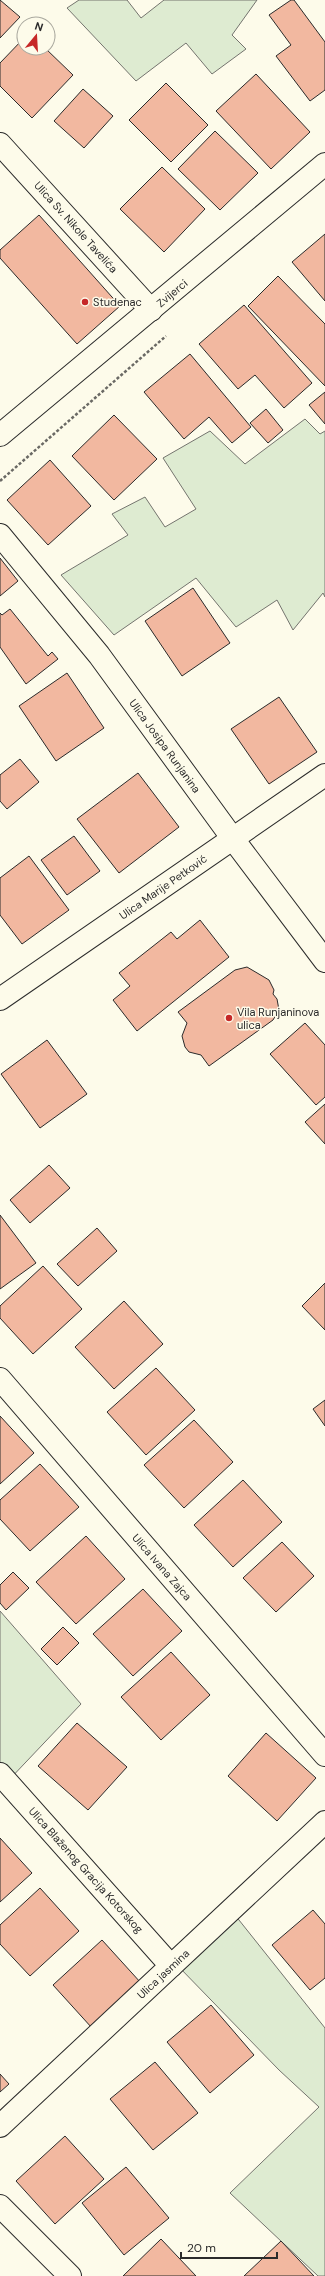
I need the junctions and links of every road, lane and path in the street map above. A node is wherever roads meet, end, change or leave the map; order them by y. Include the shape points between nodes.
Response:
1 (0, 144) edge
2 (325, 164) edge
3 (151, 310) junction
4 (170, 333) dead end
5 (0, 435) edge
6 (0, 481) edge
7 (0, 535) edge
8 (325, 775) edge
9 (233, 839) junction
10 (325, 961) edge
11 (0, 999) edge
12 (0, 1379) edge
13 (325, 1755) edge
14 (0, 1774) edge
15 (325, 1822) edge
16 (171, 1966) junction
17 (0, 2126) edge
18 (0, 2206) edge
19 (70, 2276) edge

1 - 3 street, Ulica Sv. Nikole Tavelića
2 - 3 street, Zvijerci
3 - 5 street, Zvijerci
4 - 6 path
7 - 9 street, Ulica Josipa Runjanina via 99,655
8 - 9 street, Ulica Marije Petković
9 - 10 street, Ulica Josipa Runjanina
9 - 11 street, Ulica Marije Petković
12 - 13 street, Ulica Ivana Zajca
14 - 16 street, Ulica Blaženog Gracija Kotorskog
15 - 16 street, Ulica jasmina
16 - 17 street, Ulica jasmina
18 - 19 street

